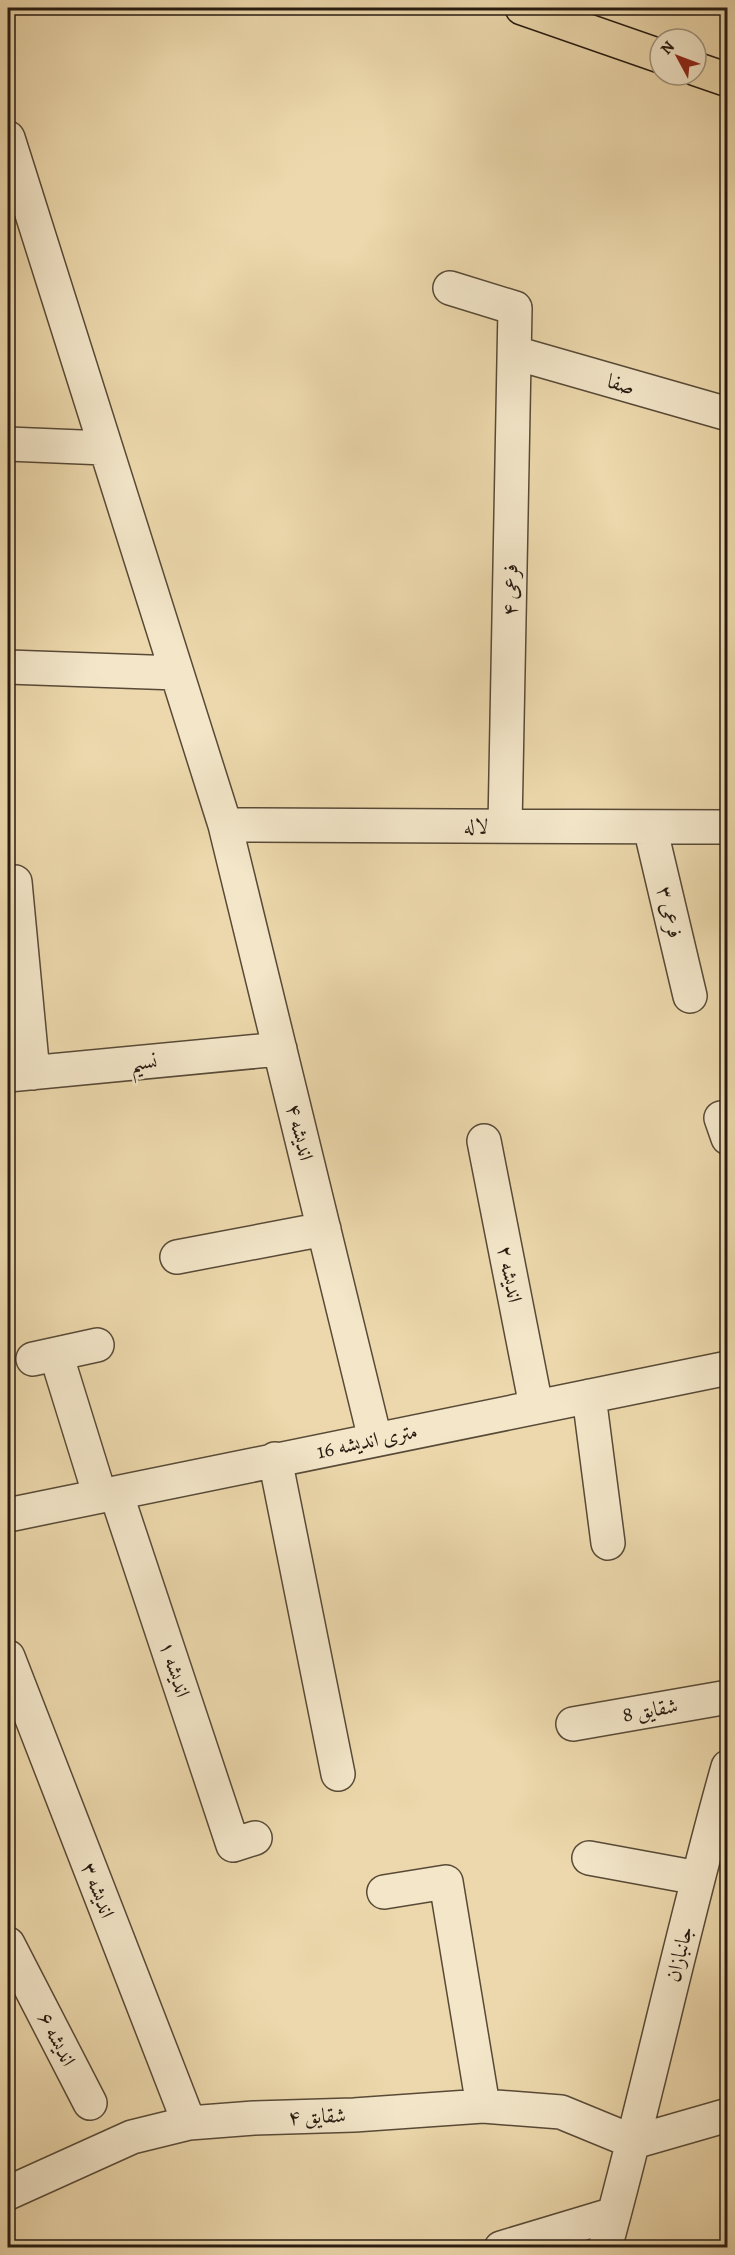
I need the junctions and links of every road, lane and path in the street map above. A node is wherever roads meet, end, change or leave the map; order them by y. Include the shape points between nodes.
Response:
1 (522, 8) edge
2 (648, 52) edge
3 (708, 73) edge
4 (728, 80) edge
5 (8, 138) edge
6 (450, 288) dead end
7 (515, 353) junction
8 (728, 414) edge
9 (8, 444) edge
10 (105, 448) junction
11 (8, 667) edge
12 (177, 673) junction
13 (225, 825) junction
14 (505, 826) junction
15 (650, 827) junction
16 (728, 827) edge
17 (8, 882) edge
18 (690, 996) dead end
19 (280, 1049) junction
20 (20, 1074) edge
21 (484, 1141) dead end
22 (324, 1229) junction
23 (177, 1257) dead end
24 (97, 1346) dead end
25 (728, 1368) edge
26 (589, 1396) junction
27 (536, 1406) junction
28 (375, 1439) junction
29 (275, 1460) junction
30 (108, 1494) junction
31 (8, 1515) edge
32 (608, 1543) dead end
33 (8, 1657) edge
34 (728, 1697) edge
35 (573, 1724) dead end
36 (338, 1774) dead end
37 (725, 1784) edge
38 (244, 1841) dead end
39 (589, 1858) dead end
40 (698, 1878) junction
41 (384, 1892) dead end
42 (8, 1944) edge
43 (90, 2103) dead end
44 (483, 2106) junction
45 (728, 2115) edge
46 (189, 2123) junction
47 (633, 2142) junction
48 (8, 2193) edge
49 (615, 2214) junction
50 (501, 2247) edge
51 (605, 2247) edge

1 - 2 main road
3 - 4 main road
5 - 10 street, اندیشه ۴
6 - 7 street, فرعی ۴ via 515,309
7 - 8 street, صفا
7 - 14 street, فرعی ۴
9 - 10 street
10 - 12 street, اندیشه ۴
11 - 12 street
12 - 13 street, اندیشه ۴
13 - 14 street, لاله
13 - 19 street, اندیشه ۴
14 - 15 street, لاله
15 - 16 street, لاله
15 - 18 street, فرعی ۳
17 - 20 street via 15,882
19 - 20 street, نسیم
19 - 22 street, اندیشه ۴
21 - 27 street, اندیشه ۲
22 - 23 street
22 - 28 street, اندیشه ۴
24 - 30 street via 45,1357
25 - 26 street, 16 متری اندیشه
26 - 27 street, 16 متری اندیشه
26 - 32 street
27 - 28 street, 16 متری اندیشه
28 - 29 street, 16 متری اندیشه
29 - 30 street, 16 متری اندیشه
29 - 36 street
30 - 31 street, 16 متری اندیشه
30 - 38 street, اندیشه ۱
33 - 46 street, اندیشه ۳
34 - 35 street, شقایق 8
37 - 40 street, جانبازان
39 - 40 street
40 - 47 street, جانبازان
41 - 44 street via 446,1882
42 - 43 street, اندیشه ۶
44 - 46 street, شقایق ۴
44 - 47 street, شقایق ۴ via 561,2112
45 - 47 street
46 - 48 street, شقایق ۴ via 132,2138
47 - 49 street, جانبازان
49 - 50 street
49 - 51 street, جانبازان

